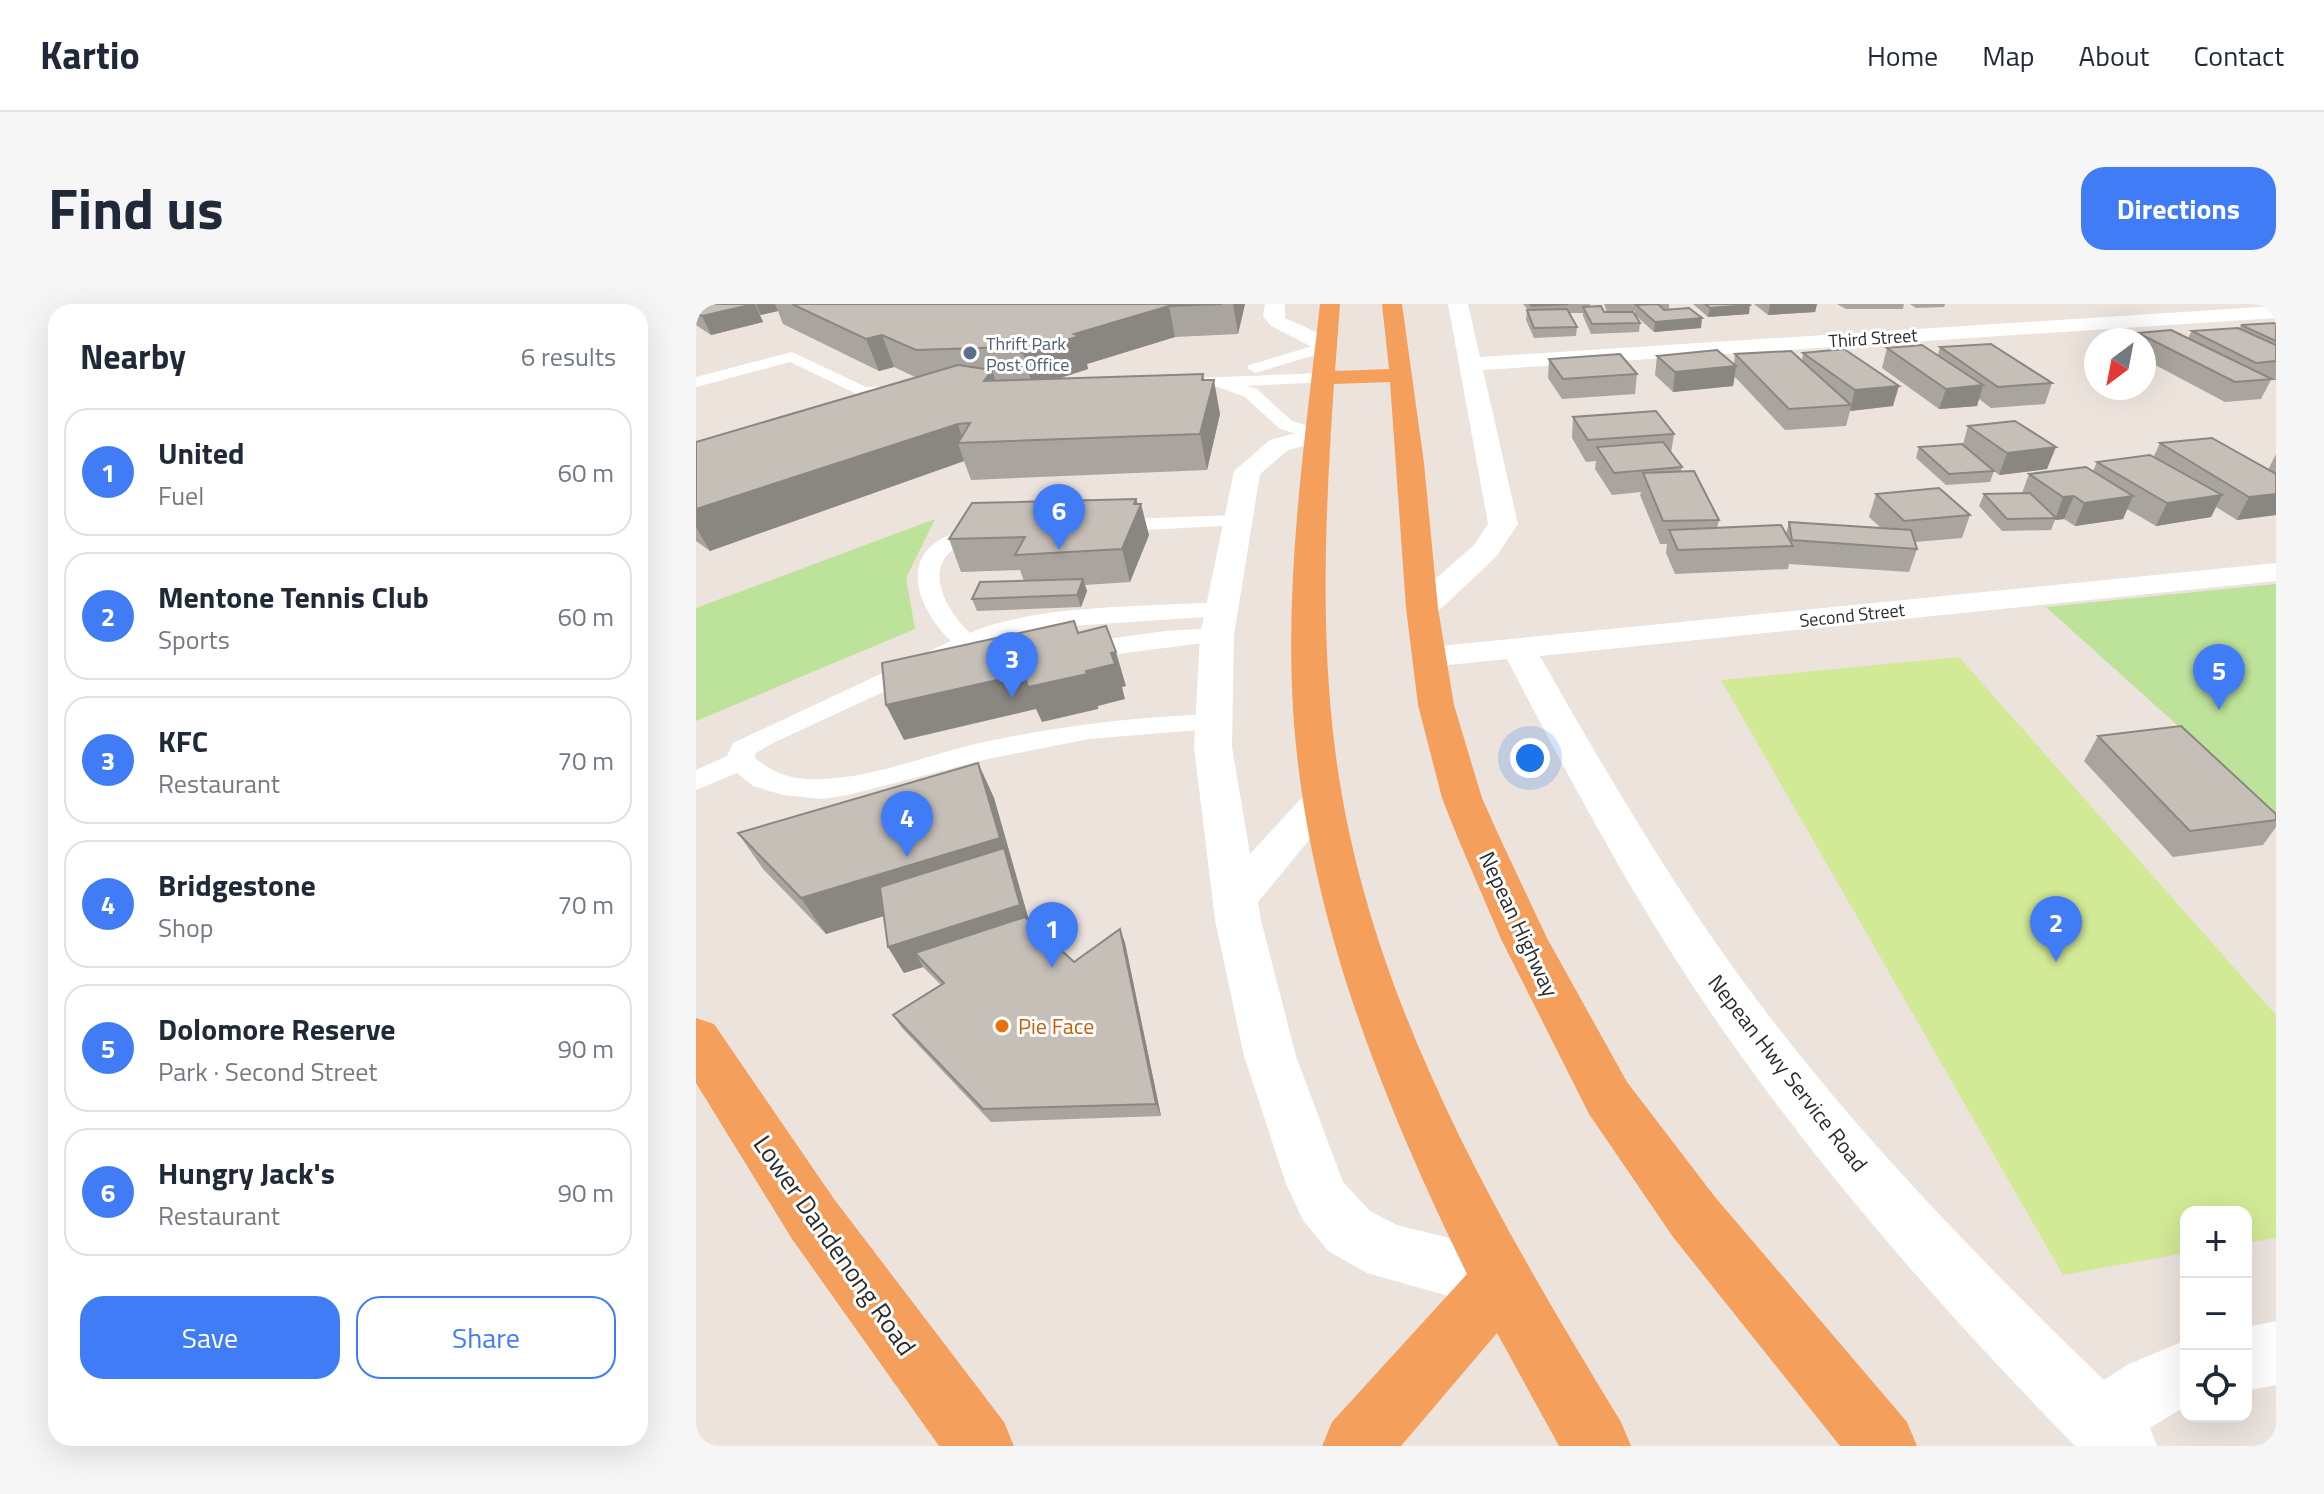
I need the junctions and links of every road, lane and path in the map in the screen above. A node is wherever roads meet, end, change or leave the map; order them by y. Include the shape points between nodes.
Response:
1 (1275, 304) edge
2 (1330, 304) edge
3 (1392, 304) edge
4 (1458, 304) edge
5 (2276, 312) edge
6 (1326, 346) junction
7 (1470, 364) junction
8 (1401, 375) junction
9 (1324, 378) junction
10 (696, 382) edge
11 (1202, 382) junction
12 (1148, 384) edge
13 (930, 391) edge
14 (1319, 435) junction
15 (1236, 521) junction
16 (1087, 527) edge
17 (1008, 531) edge
18 (2276, 572) edge
19 (1422, 608) junction
20 (1219, 622) junction
21 (966, 642) junction
22 (1519, 649) junction
23 (1429, 657) junction
24 (1042, 659) edge
25 (954, 679) edge
26 (1213, 722) junction
27 (743, 764) junction
28 (696, 781) edge
29 (1322, 800) junction
30 (1234, 900) junction
31 (696, 1039) edge
32 (1502, 1281) junction
33 (2276, 1353) edge
34 (2252, 1358) edge
35 (2180, 1375) edge
36 (2113, 1436) edge
37 (980, 1446) edge
38 (1356, 1446) edge
39 (1597, 1446) edge
40 (1883, 1446) edge

1 - 6 street via 1278,322
2 - 6 highway
3 - 8 highway, Nepean Highway
4 - 7 street
5 - 7 street, Third Street
6 - 9 highway
6 - 11 lane
7 - 19 street via 1503,528
8 - 9 highway
8 - 19 highway, Nepean Highway
9 - 11 lane
9 - 14 highway
10 - 13 lane via 792,357 863,392
11 - 12 lane
11 - 14 lane via 1248,391 1286,425
14 - 15 street via 1282,443 1252,464
14 - 29 highway via 1308,629
15 - 16 lane
15 - 20 street
17 - 21 lane via 957,537 939,548 931,565 929,596 950,629
18 - 22 street, Second Street
19 - 23 highway, Nepean Highway
20 - 21 lane via 1020,624
20 - 24 lane via 1165,638
20 - 26 street
21 - 27 lane via 765,736 743,749
22 - 23 street, Second Street
22 - 36 street, Nepean Hwy Service Road via 1650,882 1827,1130 1980,1300
23 - 40 highway, Nepean Highway via 1436,705 1462,798 1524,939 1608,1098 1694,1217
25 - 27 lane via 909,689
26 - 27 lane via 1089,731 822,789 763,779
26 - 30 street
27 - 28 lane
29 - 30 street
29 - 32 highway via 1339,882 1380,1011 1453,1183
30 - 32 street via 1270,1056 1323,1201 1349,1231 1388,1252
31 - 37 highway, Lower Dandenong Road via 813,1219
32 - 38 highway
32 - 39 highway
33 - 34 street
35 - 36 street via 2132,1397

